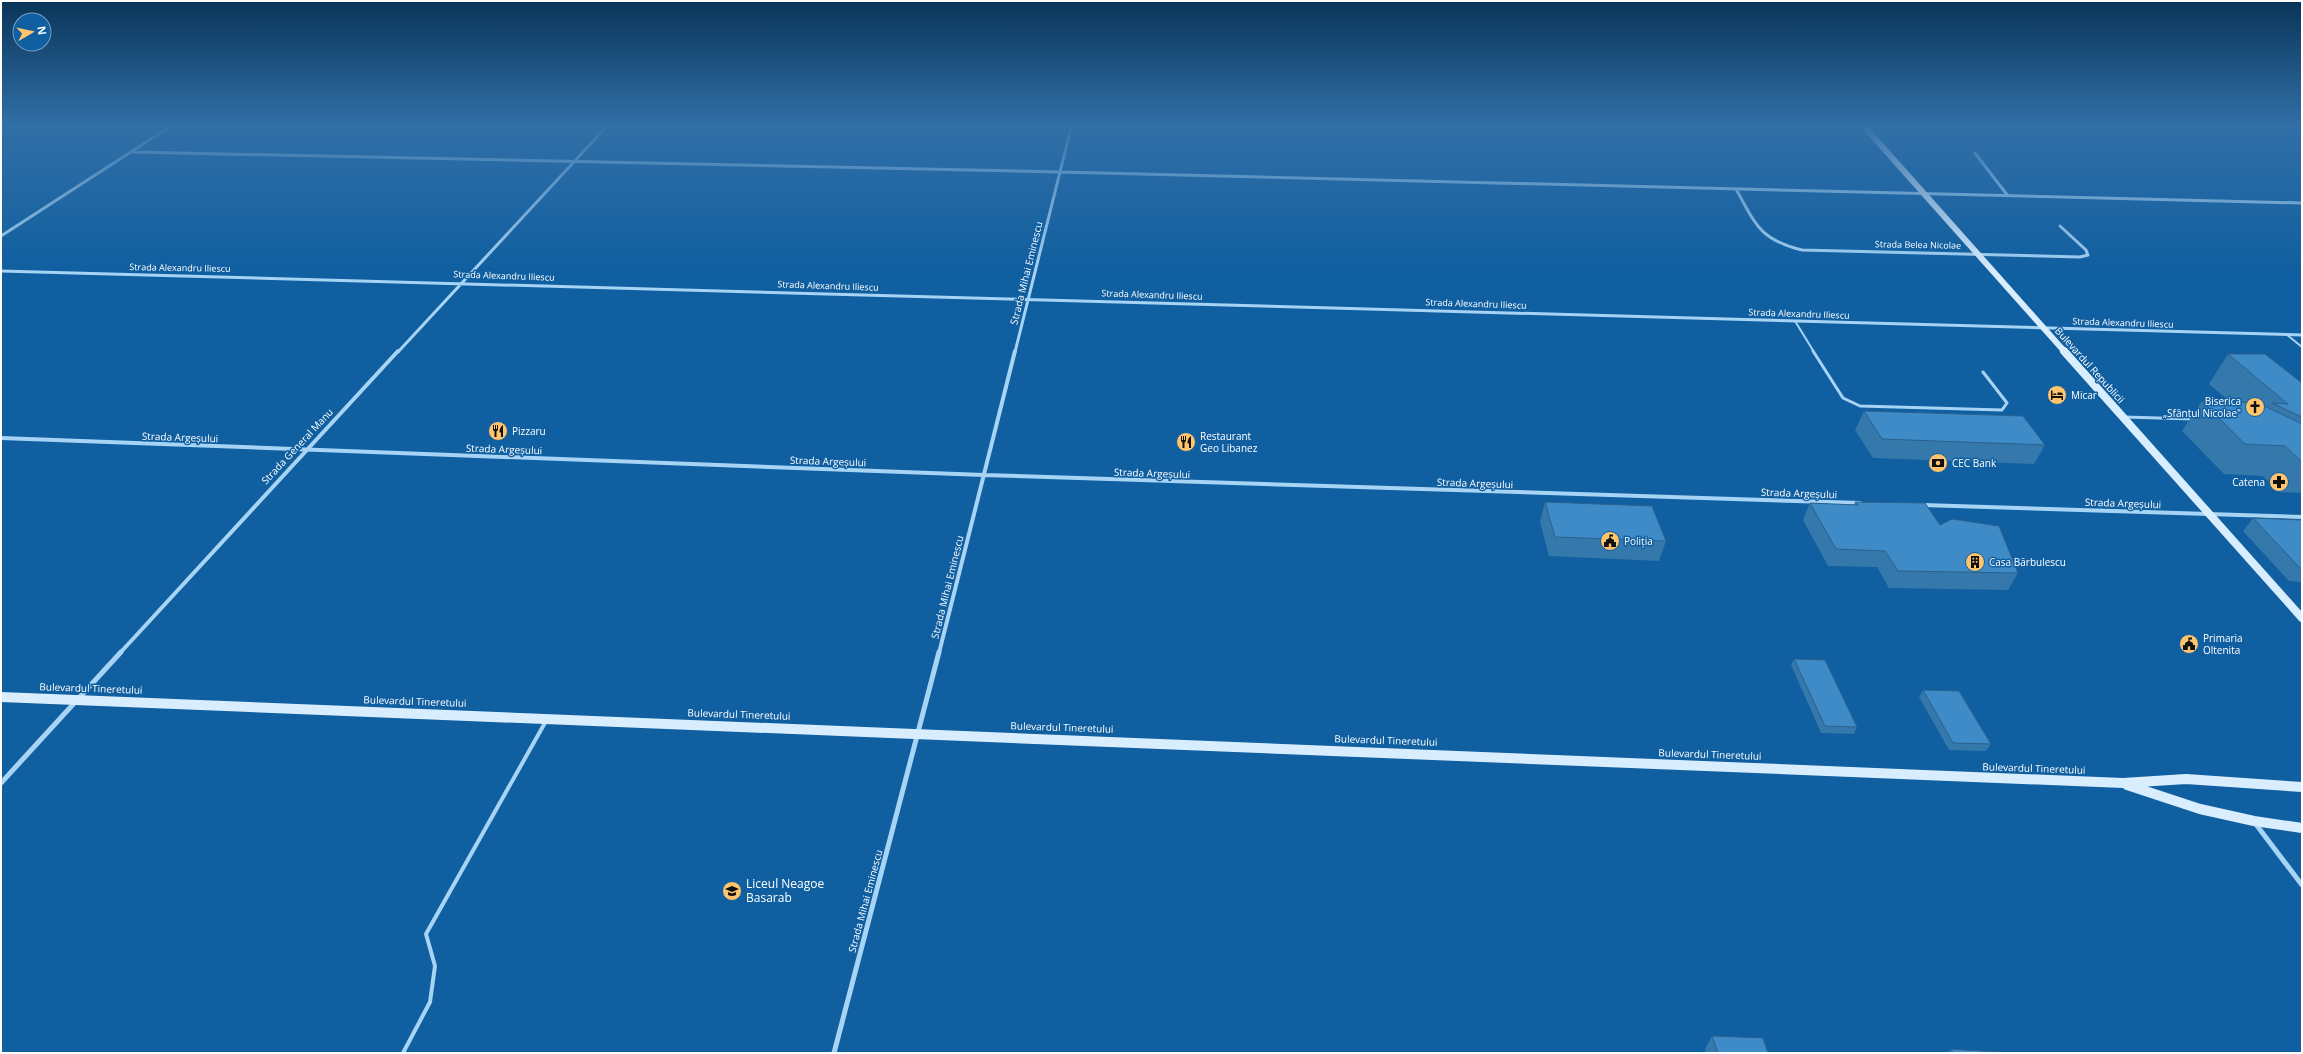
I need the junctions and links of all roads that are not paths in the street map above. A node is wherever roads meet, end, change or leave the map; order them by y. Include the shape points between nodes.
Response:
1 (100, 173) edge
2 (564, 173) edge
3 (1060, 173) edge
4 (1107, 173) edge
5 (1906, 173) edge
6 (1990, 173) edge
7 (1736, 189) junction
8 (1924, 194) junction
9 (2008, 196) junction
10 (2302, 203) edge
11 (2060, 226) dead end
12 (1, 236) edge
13 (1977, 254) junction
14 (1, 271) edge
15 (461, 282) junction
16 (1028, 299) junction
17 (1794, 321) junction
18 (2043, 327) junction
19 (2286, 334) junction
20 (2302, 335) edge
21 (2302, 347) edge
22 (1983, 372) dead end
23 (2123, 417) junction
24 (2196, 419) dead end
25 (1, 438) edge
26 (307, 449) junction
27 (984, 475) junction
28 (1867, 503) edge
29 (1915, 505) edge
30 (2209, 514) junction
31 (2302, 517) edge
32 (2302, 618) edge
33 (1, 697) edge
34 (79, 700) junction
35 (548, 718) junction
36 (919, 733) junction
37 (1, 783) edge
38 (2123, 783) junction
39 (2302, 787) edge
40 (2254, 821) junction
41 (2302, 828) edge
42 (2302, 885) edge
43 (403, 1053) edge
44 (834, 1053) edge

1 - 12 street
2 - 15 street, Strada General Manu
3 - 16 street, Strada Mihai Eminescu
4 - 7 street
5 - 8 main road, Bulevardul Republicii
6 - 9 street
7 - 8 street
7 - 13 street, Strada Belea Nicolae via 1763,235 1787,247 1802,250
8 - 9 street
8 - 13 main road, Bulevardul Republicii
9 - 10 street
11 - 13 street, Strada Belea Nicolae via 2086,250 2088,255 2080,257
13 - 18 main road, Bulevardul Republicii
14 - 15 street, Strada Alexandru Iliescu
15 - 16 street, Strada Alexandru Iliescu
15 - 26 street, Strada General Manu
16 - 17 street, Strada Alexandru Iliescu
16 - 27 street, Strada Mihai Eminescu
17 - 18 street, Strada Alexandru Iliescu
17 - 22 lane via 1843,398 1860,406 2002,410 2007,403
18 - 19 street, Strada Alexandru Iliescu
18 - 23 main road, Bulevardul Republicii
19 - 20 street, Strada Alexandru Iliescu
19 - 21 lane
23 - 24 lane
23 - 30 main road, Bulevardul Republicii
25 - 26 street, Strada Argeșului
26 - 27 street, Strada Argeșului
26 - 34 street, Strada General Manu
27 - 28 street, Strada Argeșului
27 - 36 street, Strada Mihai Eminescu
29 - 30 street, Strada Argeșului
30 - 31 street, Strada Argeșului
30 - 32 main road, Bulevardul Republicii
33 - 34 main road, Bulevardul Tineretului
34 - 35 main road, Bulevardul Tineretului
34 - 37 street, Strada General Manu
35 - 36 main road, Bulevardul Tineretului
35 - 43 lane via 426,934 435,966 430,1002
36 - 38 main road, Bulevardul Tineretului
36 - 44 street, Strada Mihai Eminescu
38 - 39 main road, Bulevardul Tineretului via 2186,779
38 - 40 main road, Bulevardul Tineretului via 2200,809
40 - 41 main road, Bulevardul Tineretului
40 - 42 street

